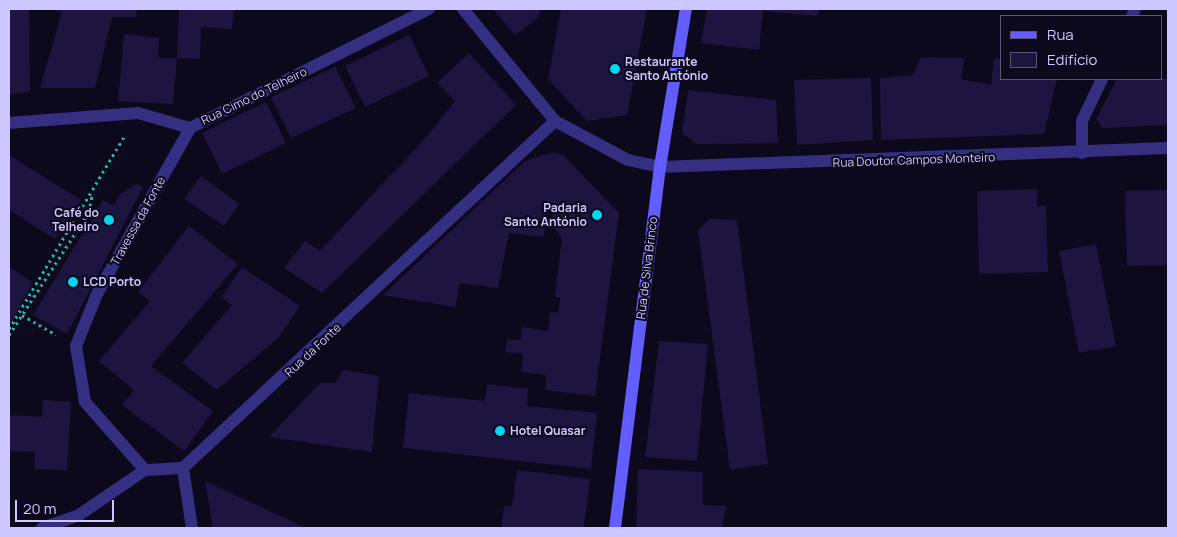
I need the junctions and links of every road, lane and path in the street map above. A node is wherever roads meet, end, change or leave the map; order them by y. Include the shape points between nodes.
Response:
1 (429, 9) edge
2 (463, 9) edge
3 (686, 9) edge
4 (1102, 80) edge
5 (138, 113) junction
6 (555, 121) junction
7 (9, 123) edge
8 (190, 128) junction
9 (1168, 148) edge
10 (1082, 153) junction
11 (660, 167) junction
12 (92, 193) junction
13 (22, 316) junction
14 (9, 329) edge
15 (9, 335) edge
16 (76, 346) junction
17 (183, 468) junction
18 (145, 470) junction
19 (42, 528) edge
20 (192, 528) edge
21 (615, 528) edge

1 - 8 street, Rua Cimo do Telheiro
2 - 6 street
3 - 11 main road, Rua de Silva Brinco
4 - 10 street via 1082,121
5 - 7 street, Rua Cimo do Telheiro
5 - 8 street, Rua Cimo do Telheiro
5 - 12 path
6 - 11 street, Rua Doutor Campos Monteiro via 628,160
6 - 17 street, Rua da Fonte
8 - 16 street, Travessa da Fonte via 97,294
9 - 10 street, Rua Doutor Campos Monteiro
10 - 11 street, Rua Doutor Campos Monteiro
11 - 21 main road, Rua de Silva Brinco
12 - 13 path via 89,212
12 - 14 path
13 - 15 path
13 - 16 path
16 - 18 street via 85,402
17 - 18 street
17 - 20 street
18 - 19 street via 79,515

